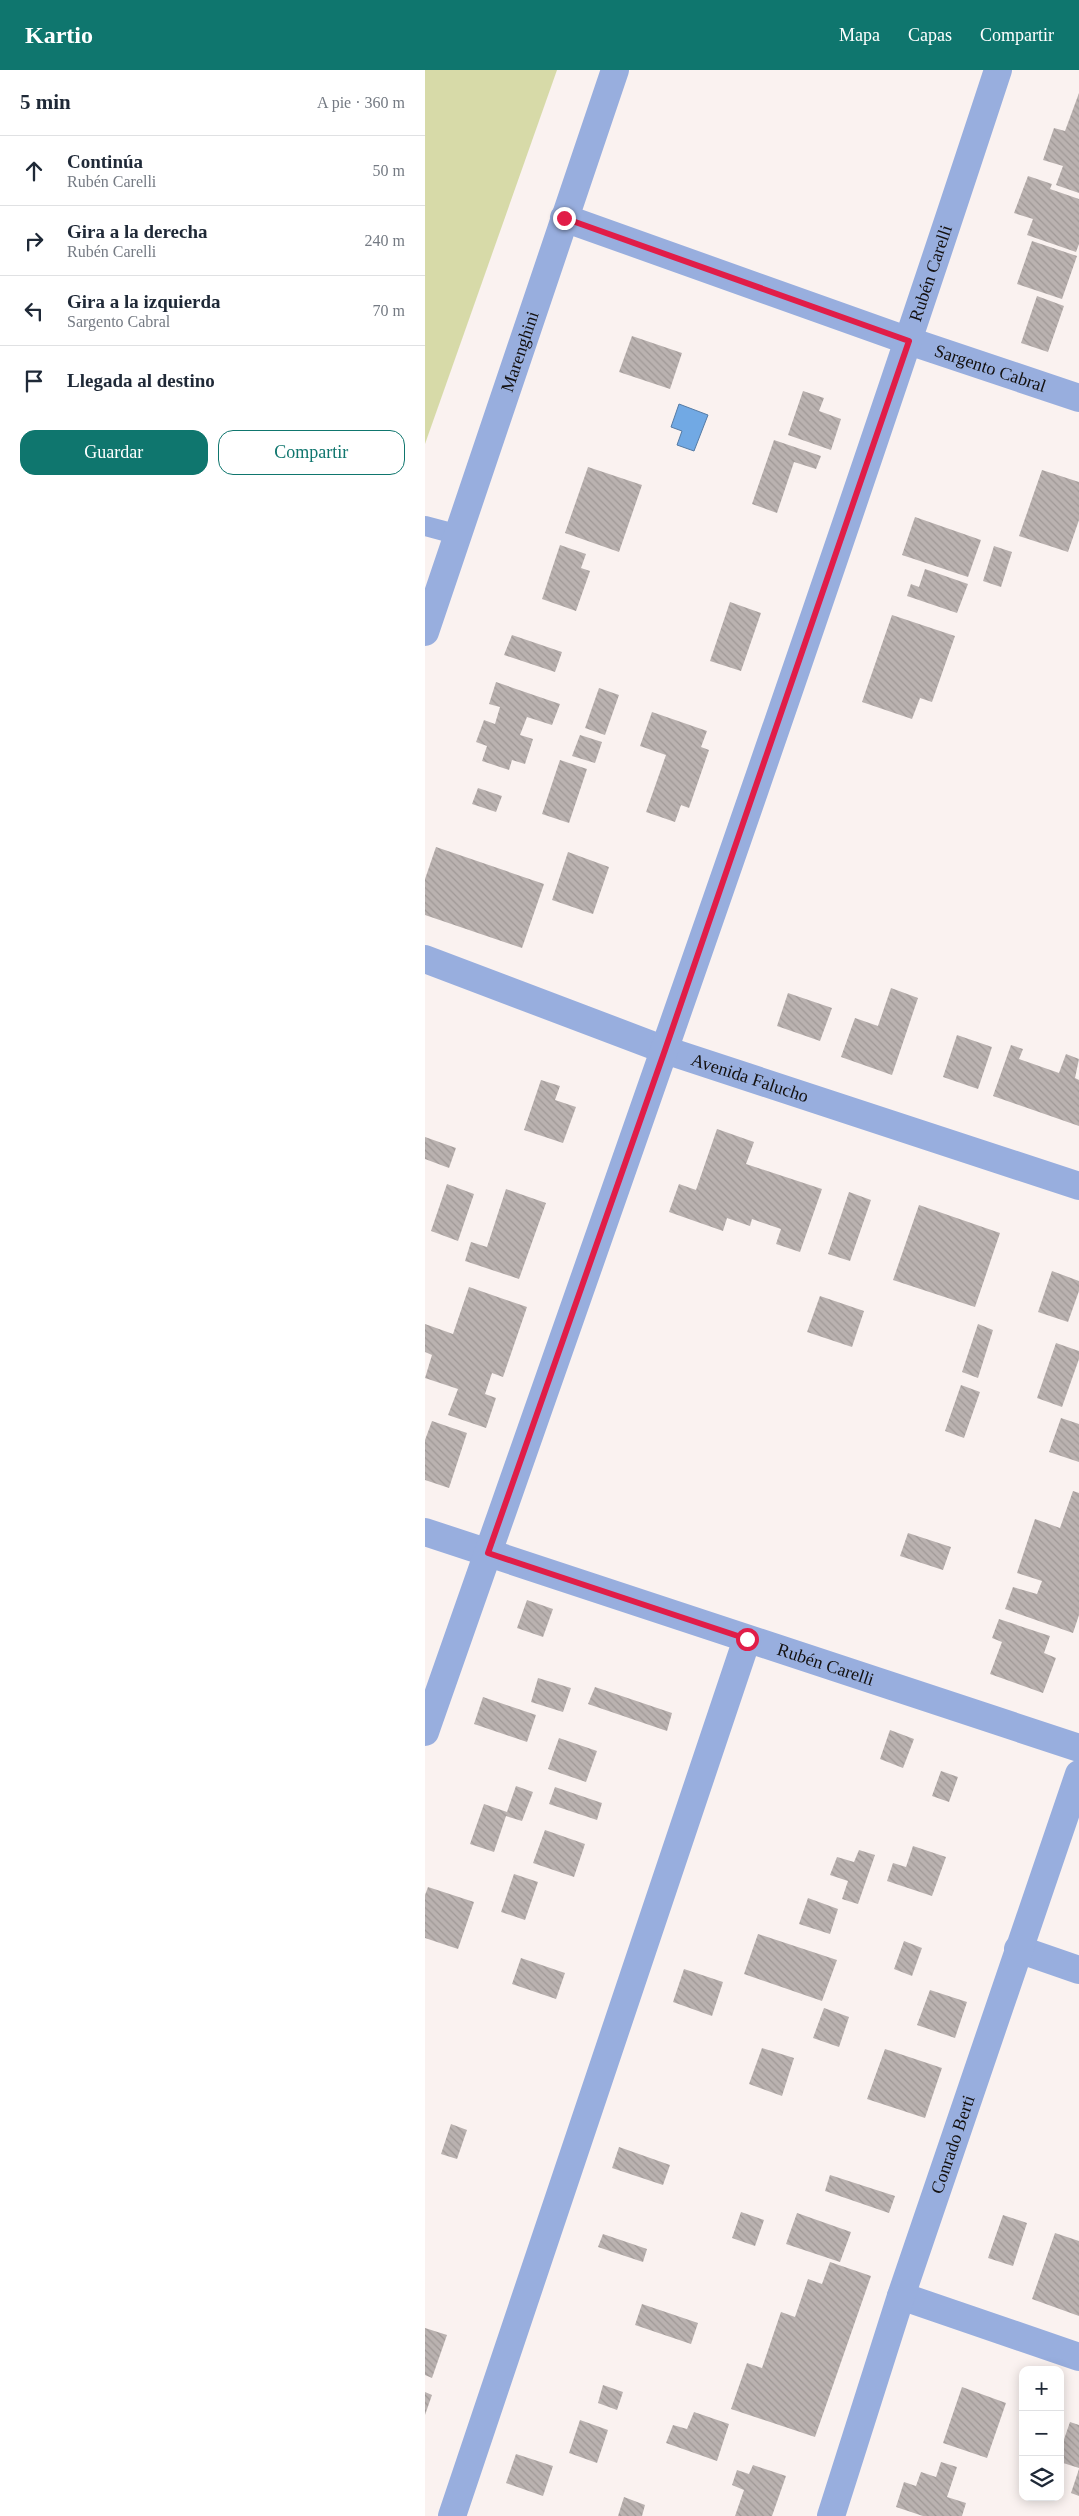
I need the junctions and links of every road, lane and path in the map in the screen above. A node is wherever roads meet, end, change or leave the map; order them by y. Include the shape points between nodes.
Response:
1 (615, 70) edge
2 (998, 70) edge
3 (564, 218) junction
4 (909, 341) junction
5 (1079, 398) edge
6 (425, 526) edge
7 (459, 535) junction
8 (425, 632) edge
9 (425, 959) edge
10 (665, 1050) junction
11 (1079, 1186) edge
12 (425, 1532) edge
13 (488, 1553) junction
14 (747, 1639) junction
15 (425, 1732) edge
16 (1079, 1748) edge
17 (1079, 1774) edge
18 (1018, 1949) junction
19 (1079, 1970) edge
20 (901, 2296) junction
21 (1079, 2357) edge
22 (452, 2516) edge
23 (831, 2516) edge

1 - 3 street, Marenghini
2 - 4 street, Rubén Carelli
3 - 4 street, Sargento Cabral
3 - 7 street, Marenghini
4 - 5 street, Sargento Cabral
4 - 10 street, Rubén Carelli
6 - 7 lane
7 - 8 street, Marenghini
9 - 10 street, Avenida Falucho
10 - 11 street, Avenida Falucho
10 - 13 street, Rubén Carelli
12 - 13 street, Rubén Carelli
13 - 14 street, Rubén Carelli
13 - 15 street, Rubén Carelli
14 - 16 street, Rubén Carelli
14 - 22 street
17 - 18 street, Conrado Berti
18 - 19 street
18 - 20 street, Conrado Berti
20 - 21 street
20 - 23 street, Conrado Berti

